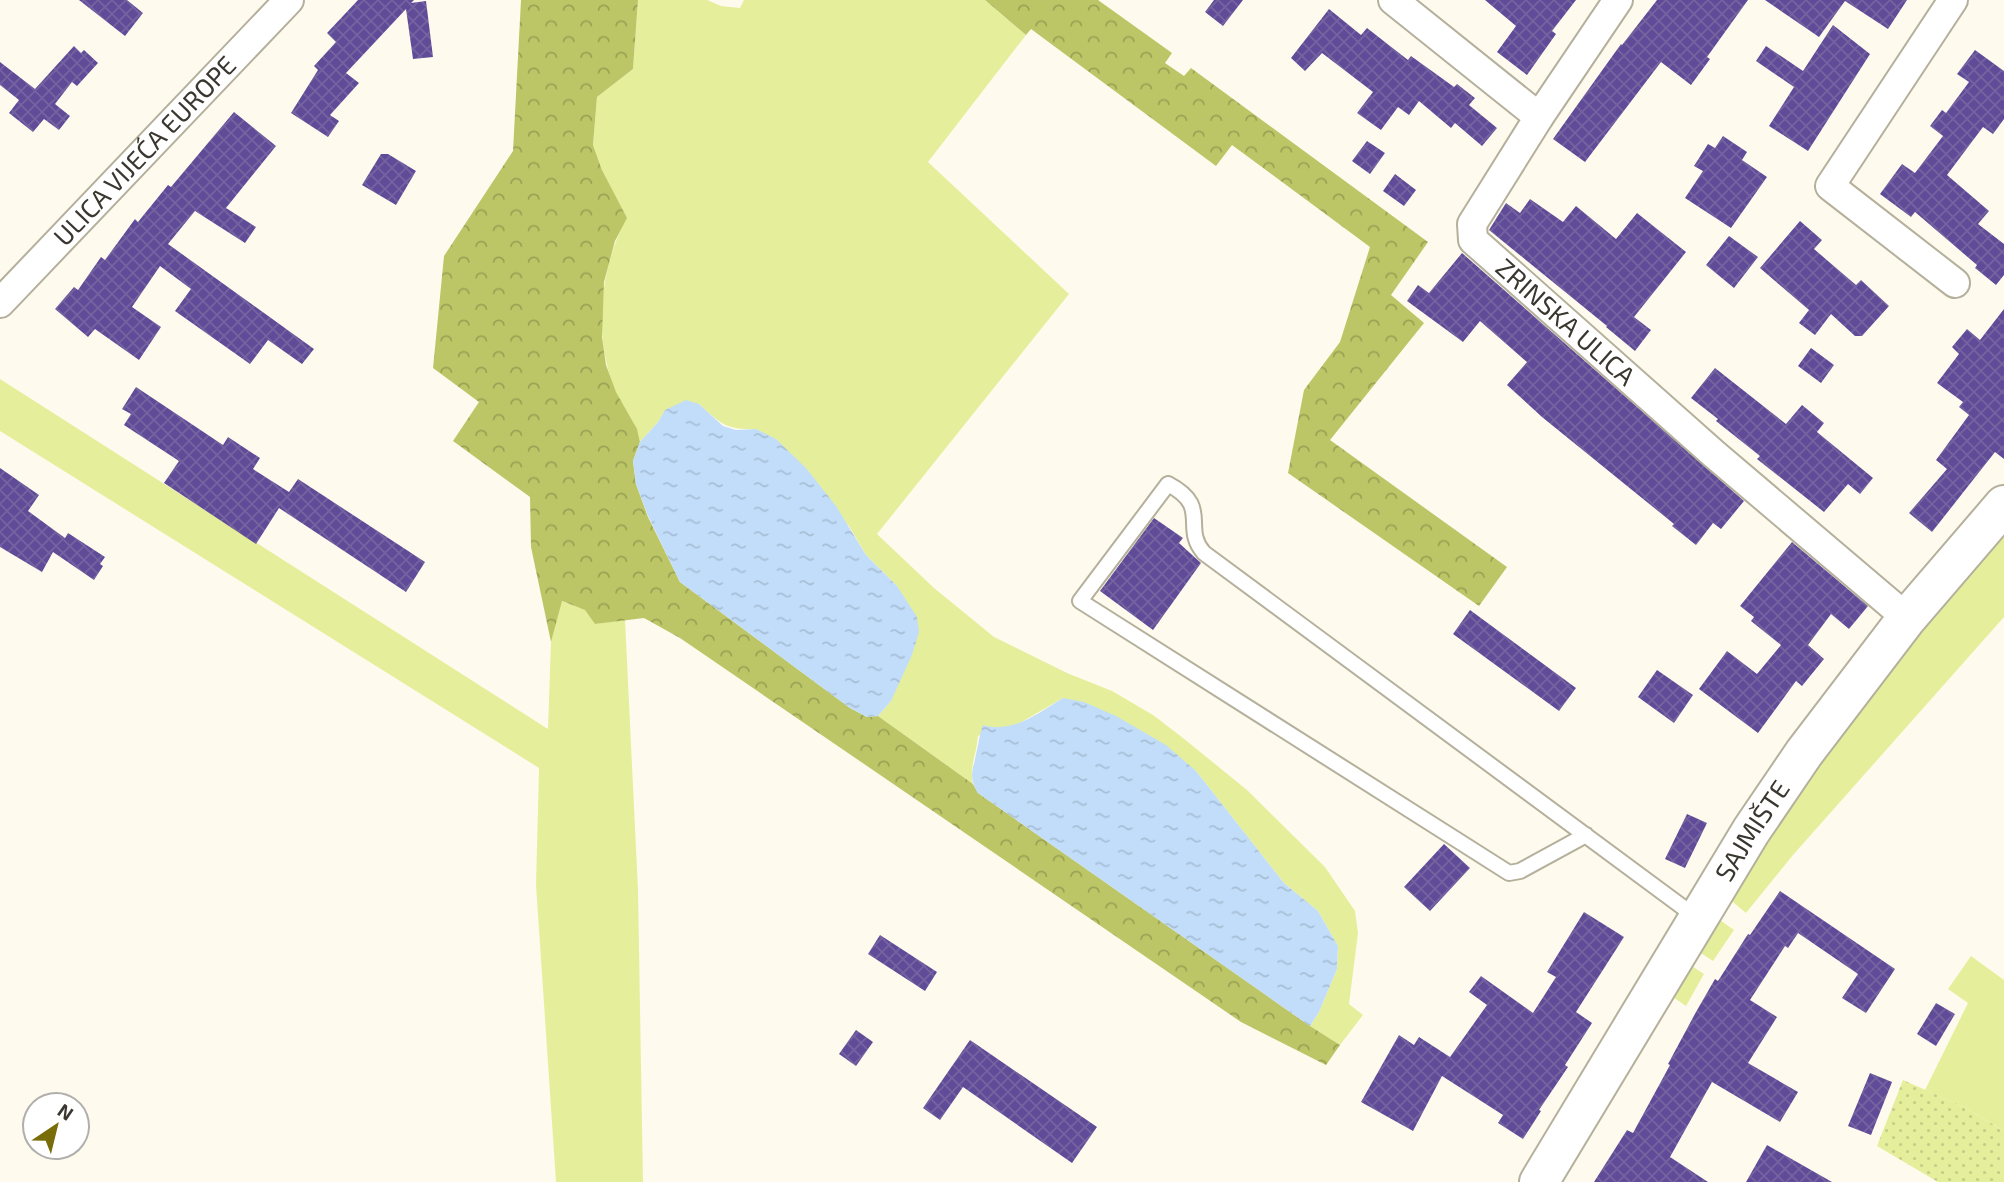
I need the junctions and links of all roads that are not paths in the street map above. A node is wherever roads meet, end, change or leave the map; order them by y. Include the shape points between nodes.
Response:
1 (289, 0) edge
2 (1393, 0) edge
3 (1618, 0) edge
4 (1953, 0) edge
5 (1539, 117) junction
6 (1955, 283) dead end
7 (0, 303) edge
8 (2004, 505) edge
9 (1907, 618) junction
10 (1586, 835) junction
11 (1699, 919) junction
12 (1539, 1182) edge

1 - 7 street, ULICA VIJEĆA EUROPE
2 - 5 street
3 - 5 street, ZRINSKA ULICA
4 - 6 street via 1830,186
5 - 9 street, ZRINSKA ULICA via 1472,223 1472,240
8 - 9 main road, SAJMIŠTE
9 - 11 main road, SAJMIŠTE via 1804,753
10 - 10 lane via 1520,872 1509,873 1080,601 1168,484 1192,502 1198,546 1204,553
10 - 11 lane
11 - 12 main road, SAJMIŠTE

